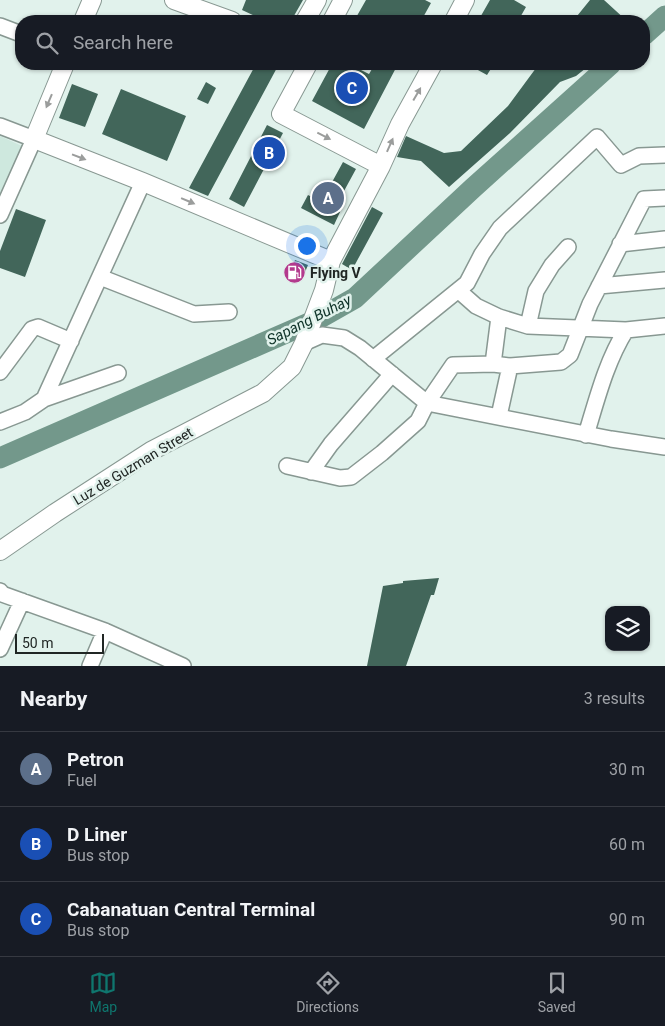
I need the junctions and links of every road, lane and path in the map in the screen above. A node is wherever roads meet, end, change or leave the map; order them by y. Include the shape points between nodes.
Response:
1 (92, 0) edge
2 (174, 0) edge
3 (317, 0) edge
4 (343, 0) edge
5 (465, 0) edge
6 (86, 15) edge
7 (215, 15) edge
8 (308, 15) edge
9 (335, 15) edge
10 (457, 15) edge
11 (0, 26) edge
12 (15, 32) edge
13 (63, 70) edge
14 (305, 70) edge
15 (430, 70) edge
16 (0, 126) edge
17 (34, 139) junction
18 (665, 154) edge
19 (381, 166) junction
20 (143, 182) junction
21 (665, 198) edge
22 (0, 215) edge
23 (665, 239) edge
24 (620, 244) junction
25 (568, 247) dead end
26 (331, 261) junction
27 (100, 277) junction
28 (665, 280) edge
29 (599, 286) junction
30 (459, 291) junction
31 (229, 312) dead end
32 (499, 317) junction
33 (528, 326) junction
34 (665, 326) edge
35 (582, 329) junction
36 (626, 330) junction
37 (306, 338) junction
38 (71, 341) junction
39 (373, 359) junction
40 (493, 364) junction
41 (510, 366) junction
42 (0, 372) edge
43 (118, 372) dead end
44 (392, 374) junction
45 (44, 399) junction
46 (427, 403) junction
47 (499, 416) junction
48 (0, 422) edge
49 (586, 434) junction
50 (665, 447) edge
51 (287, 466) dead end
52 (311, 472) junction
53 (0, 551) edge
54 (0, 592) edge
55 (22, 601) junction
56 (105, 632) junction
57 (0, 649) edge
58 (90, 666) edge
59 (183, 666) edge

1 - 6 street
2 - 7 street
3 - 8 street
4 - 9 street
5 - 10 street
11 - 12 street
13 -> 17 street
14 -> 19 street via 281,114
19 -> 15 street
16 - 17 street
17 -> 20 street
17 - 22 street
18 - 30 street via 639,156 621,164 596,137 500,228
19 - 26 street
20 -> 26 street
20 - 27 street
21 - 24 street via 644,199
23 - 24 street
24 - 29 street
25 - 33 street via 536,290
26 - 37 street
27 - 31 street via 194,314
27 - 38 street
28 - 29 street
29 - 35 street
30 - 32 street via 469,301
30 - 39 street
32 - 33 street
32 - 40 street
33 - 35 street
34 - 36 street
35 - 36 street
35 - 41 street via 570,355 561,362
36 - 49 street via 615,348 598,392
37 - 39 street via 322,335 344,338
37 - 53 street, Luz de Guzman Street via 292,367 262,393 151,451
38 - 42 street via 38,327 32,329
38 - 45 street
39 - 44 street
40 - 41 street
40 - 46 street via 453,365
41 - 47 street
43 - 45 street
44 - 46 street
44 - 52 street
45 - 48 street via 25,412
46 - 47 street
46 - 52 street via 418,421 351,477
47 - 49 street
49 - 50 street
51 - 52 street
54 - 55 street
55 - 56 street
55 - 57 street
56 - 58 street
56 - 59 street

